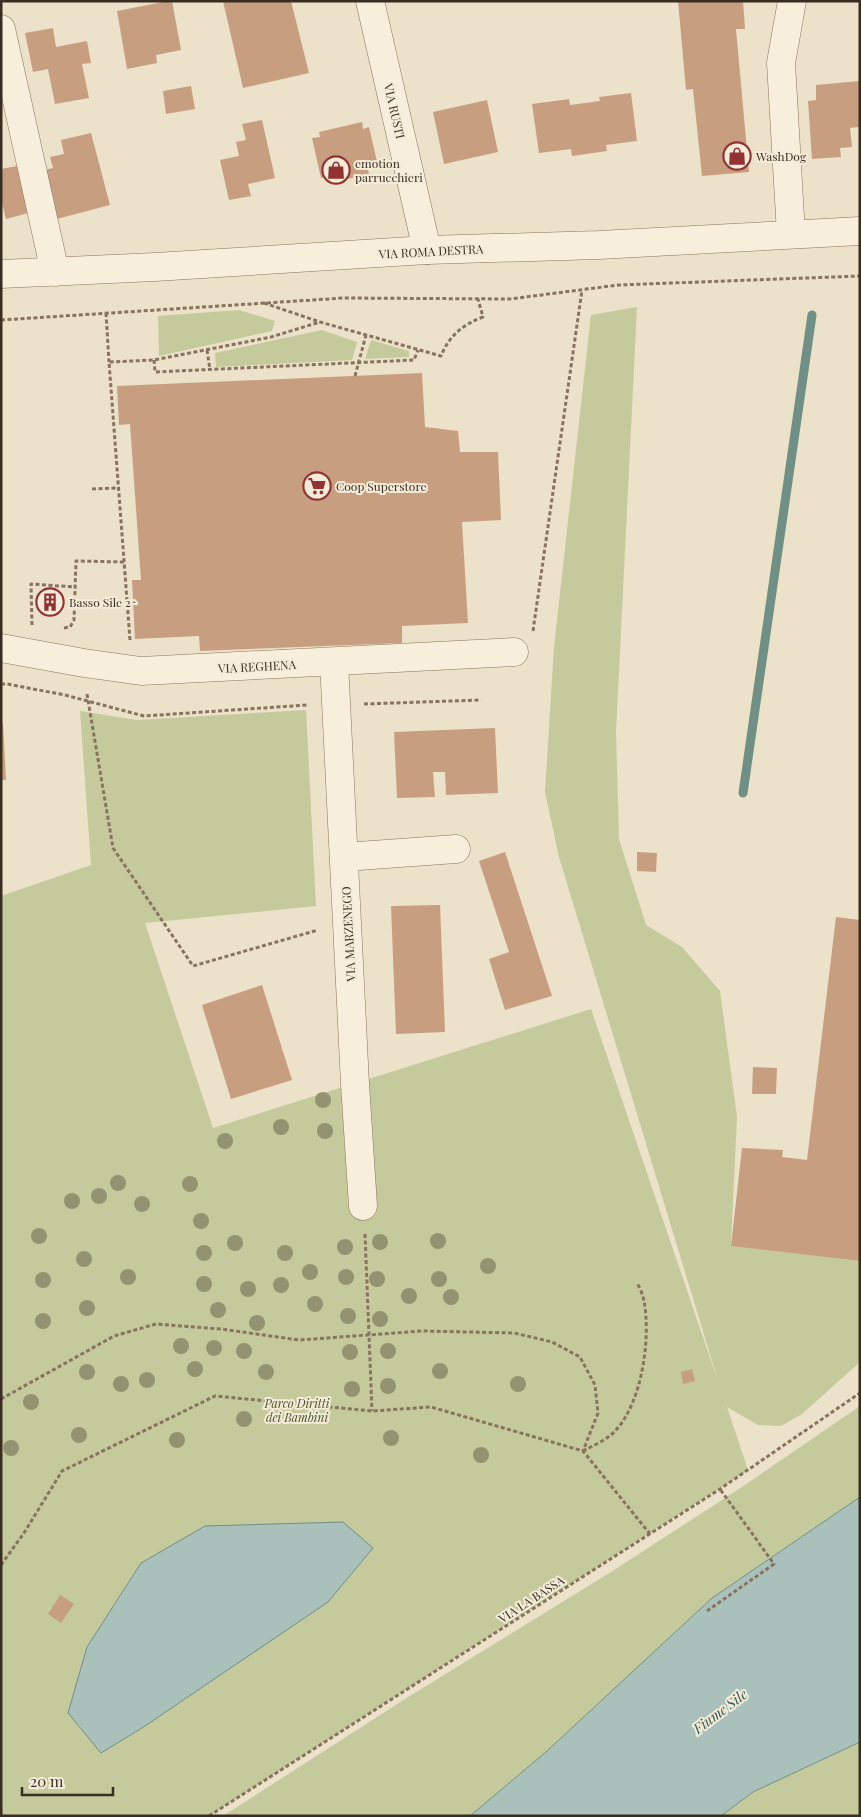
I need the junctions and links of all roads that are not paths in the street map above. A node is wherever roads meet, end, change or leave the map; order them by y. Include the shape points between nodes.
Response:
1 (370, 1) edge
2 (792, 1) edge
3 (1, 29) edge
4 (860, 231) edge
5 (791, 234) junction
6 (427, 250) junction
7 (55, 272) junction
8 (1, 274) edge
9 (1, 648) edge
10 (514, 652) road end
11 (334, 662) junction
12 (456, 849) dead end
13 (344, 857) junction
14 (364, 1216) road end

1 - 6 street, VIA RUSTI
2 - 5 street via 781,63
3 - 7 street
4 - 5 street, VIA ROMA DESTRA
5 - 6 street, VIA ROMA DESTRA
6 - 7 street, VIA ROMA DESTRA
7 - 8 street, VIA ROMA DESTRA
9 - 11 street, VIA REGHENA via 141,671
10 - 11 street, VIA REGHENA
11 - 13 street, VIA MARZENEGO via 323,705
12 - 13 street
13 - 14 street, VIA MARZENEGO

